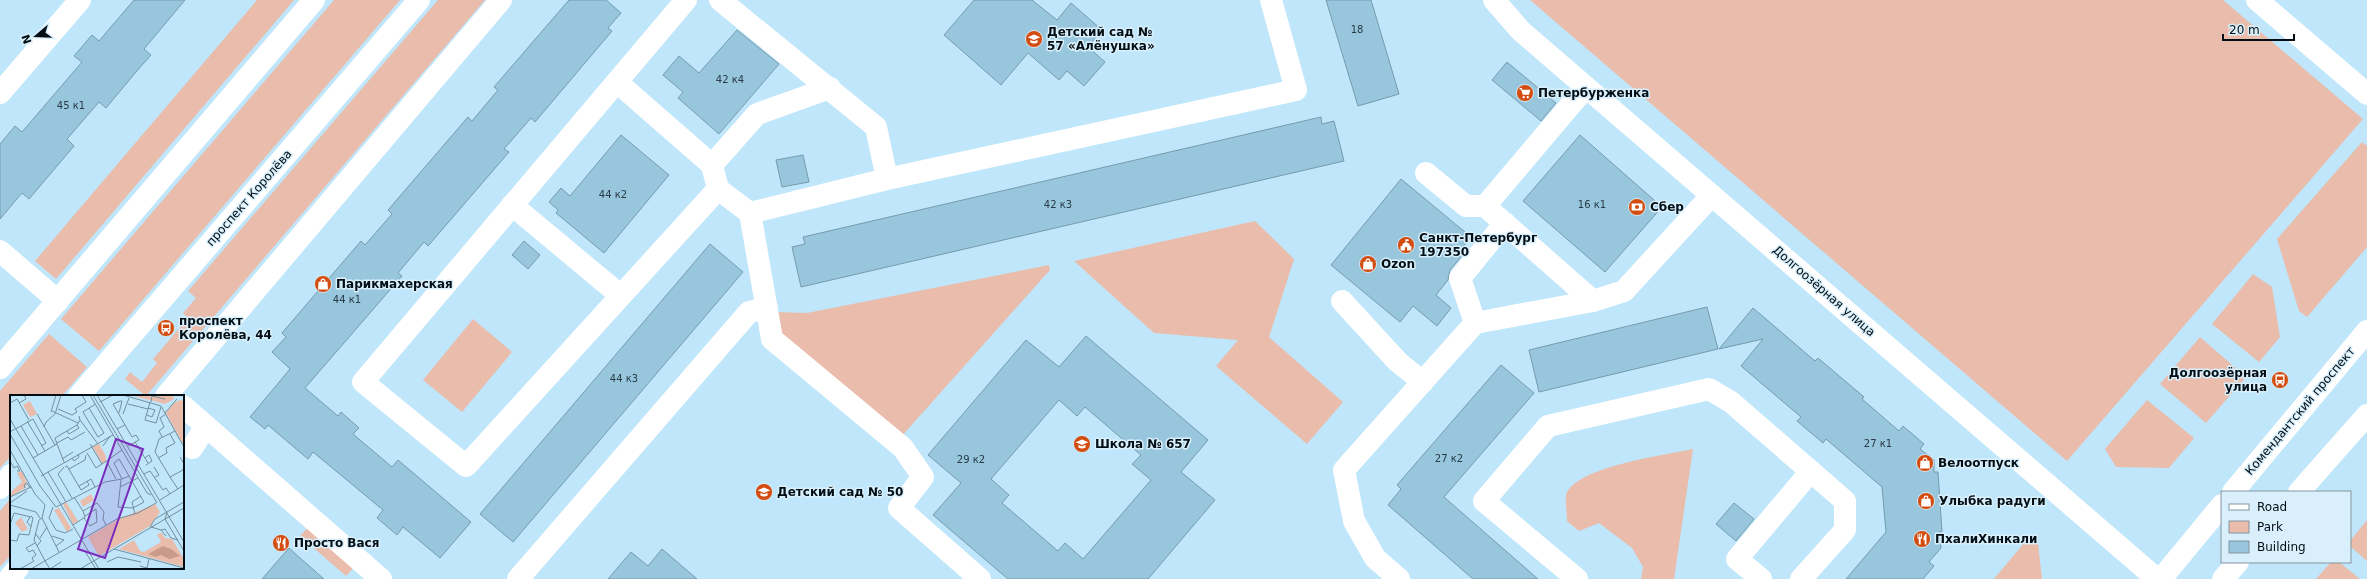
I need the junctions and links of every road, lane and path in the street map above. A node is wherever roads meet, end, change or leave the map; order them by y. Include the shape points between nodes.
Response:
1 (80, 0) edge
2 (314, 0) edge
3 (419, 0) edge
4 (501, 0) edge
5 (686, 0) edge
6 (720, 0) edge
7 (1271, 0) edge
8 (1494, 0) edge
9 (2257, 0) edge
10 (617, 82) junction
11 (1586, 87) junction
12 (830, 88) junction
13 (0, 93) edge
14 (2367, 94) edge
15 (712, 165) junction
16 (1426, 173) dead end
17 (887, 179) junction
18 (718, 188) junction
19 (1712, 195) junction
20 (512, 205) junction
21 (1485, 206) junction
22 (750, 213) junction
23 (1505, 222) junction
24 (0, 251) edge
25 (620, 295) junction
26 (58, 301) junction
27 (1342, 301) dead end
28 (1593, 301) junction
29 (767, 308) junction
30 (1475, 322) junction
31 (2367, 331) edge
32 (0, 368) edge
33 (1424, 382) junction
34 (80, 395) edge
35 (174, 395) edge
36 (184, 408) edge
37 (2367, 415) edge
38 (206, 426) junction
39 (192, 448) dead end
40 (1811, 471) junction
41 (10, 476) edge
42 (0, 488) edge
43 (2234, 491) edge
44 (2300, 491) edge
45 (2221, 506) edge
46 (2237, 563) edge
47 (17, 569) edge
48 (8, 579) edge
49 (381, 579) edge
50 (518, 579) edge
51 (980, 579) edge
52 (1399, 579) edge
53 (1576, 579) edge
54 (1761, 579) edge
55 (1801, 579) edge
56 (2157, 579) edge
57 (2161, 579) edge
58 (2223, 579) edge

1 - 13 street
2 - 26 street
3 - 34 street, проспект Королёва
4 - 35 street
5 - 10 street
6 - 12 street
7 - 17 street via 1296,90
8 - 11 street, Долгоозёрная улица via 1521,31
9 - 14 street
10 - 15 street
10 - 20 street
11 - 19 street, Долгоозёрная улица
11 - 21 street
12 - 15 street via 757,114
12 - 17 street via 876,127
15 - 18 street
16 - 21 street via 1466,206
17 - 22 street
18 - 22 street
18 - 25 street
19 - 28 street via 1624,291
19 - 56 street, Долгоозёрная улица
20 - 25 street
20 - 25 street via 363,382 466,466
21 - 23 street
22 - 29 street
23 - 28 street
23 - 30 street via 1460,278
24 - 26 street
26 - 32 street
27 - 33 street via 1398,362
28 - 30 street
29 - 50 street via 749,312
29 - 51 street via 772,339 903,448 923,477 900,508
30 - 33 street
31 - 43 street, Комендантский проспект
33 - 52 street via 1344,470 1354,521 1375,558
36 - 38 street
37 - 44 street
38 - 39 street
38 - 49 street
40 - 53 street via 1731,402 1709,389 1548,426 1484,501
40 - 54 street via 1737,558
40 - 55 street via 1845,501 1845,530
41 - 42 street
45 - 57 street
46 - 58 street
47 - 48 street

